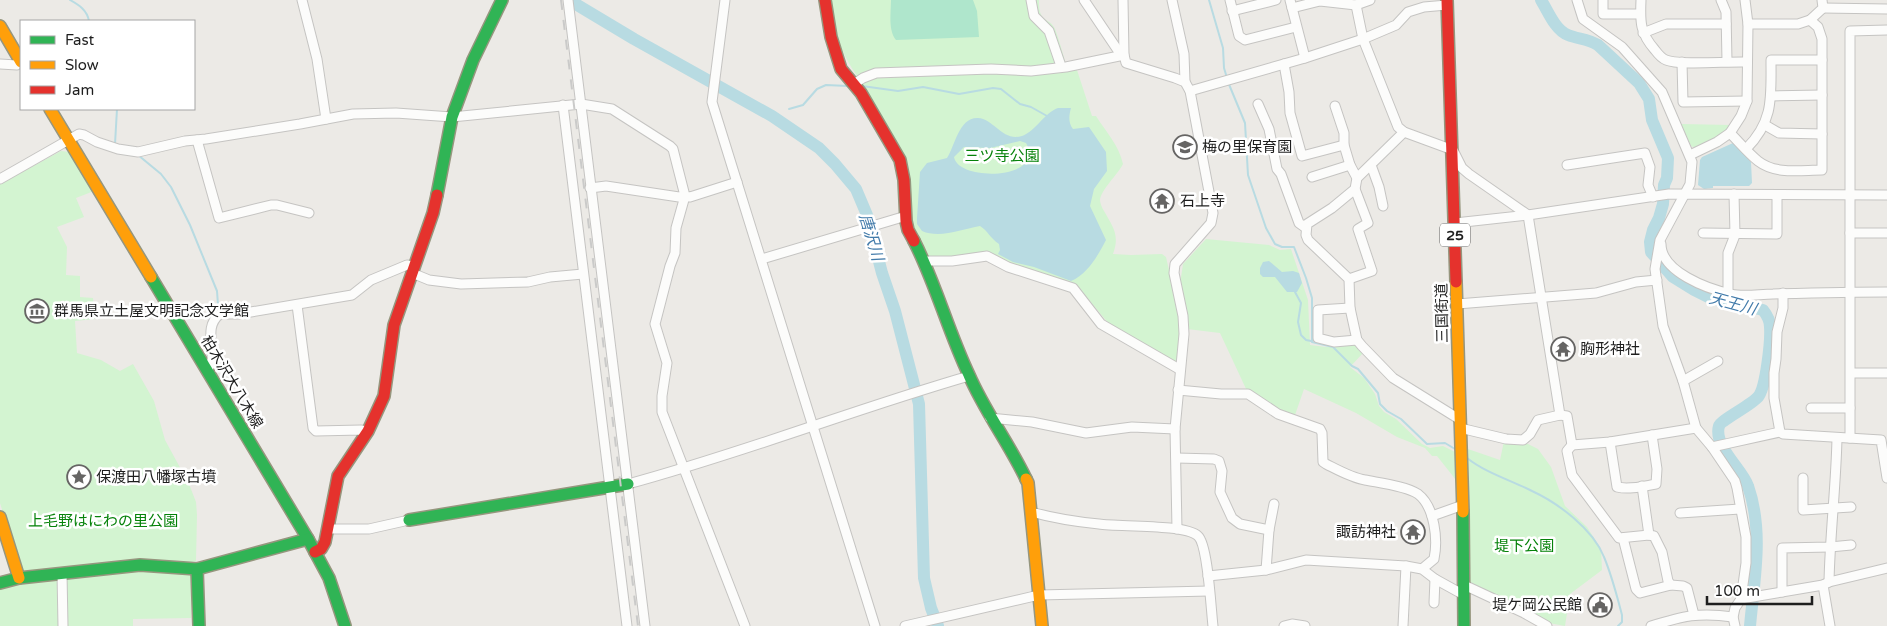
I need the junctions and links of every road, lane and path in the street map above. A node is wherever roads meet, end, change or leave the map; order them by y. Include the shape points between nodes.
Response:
1 (302, 0) edge
2 (502, 0) edge
3 (725, 0) edge
4 (825, 0) edge
5 (1031, 0) edge
6 (1084, 0) edge
7 (1123, 0) edge
8 (1172, 0) edge
9 (1230, 0) edge
10 (1276, 0) edge
11 (1320, 0) edge
12 (1370, 0) edge
13 (1577, 0) edge
14 (1603, 0) edge
15 (1641, 0) edge
16 (1721, 0) edge
17 (1745, 0) edge
18 (1426, 3) edge
19 (1447, 3) edge
20 (569, 4) edge
21 (1291, 4) edge
22 (1822, 4) edge
23 (1871, 4) edge
24 (1356, 5) junction
25 (1887, 9) edge
26 (1232, 11) junction
27 (1640, 14) junction
28 (1810, 20) junction
29 (1726, 24) junction
30 (1748, 24) junction
31 (0, 26) edge
32 (1296, 27) junction
33 (1887, 30) edge
34 (1643, 33) junction
35 (1363, 38) junction
36 (1122, 55) junction
37 (1305, 58) junction
38 (20, 60) edge
39 (1822, 60) junction
40 (1727, 61) junction
41 (1682, 62) junction
42 (1747, 62) junction
43 (20, 63) edge
44 (0, 64) edge
45 (1284, 64) junction
46 (1061, 66) junction
47 (1184, 82) junction
48 (854, 84) junction
49 (1190, 91) junction
50 (1822, 95) junction
51 (1771, 96) junction
52 (1747, 101) junction
53 (581, 104) junction
54 (1258, 104) dead end
55 (563, 105) junction
56 (1335, 106) dead end
57 (51, 110) edge
58 (452, 117) junction
59 (326, 119) junction
60 (1765, 125) junction
61 (1404, 132) junction
62 (1730, 133) junction
63 (1822, 134) junction
64 (69, 140) junction
65 (197, 140) junction
66 (1344, 146) junction
67 (1746, 149) junction
68 (1453, 150) junction
69 (1690, 155) junction
70 (1371, 165) junction
71 (1567, 165) dead end
72 (1350, 166) junction
73 (1312, 177) dead end
74 (1357, 178) junction
75 (0, 179) edge
76 (737, 182) junction
77 (590, 188) junction
78 (1355, 189) junction
79 (1734, 194) junction
80 (1684, 195) junction
81 (1776, 195) junction
82 (1849, 195) junction
83 (1887, 195) edge
84 (685, 196) junction
85 (1656, 196) junction
86 (1384, 206) dead end
87 (309, 213) dead end
88 (1528, 215) junction
89 (906, 216) junction
90 (1455, 223) junction
91 (1306, 228) junction
92 (1703, 233) dead end
93 (1850, 233) junction
94 (1887, 233) edge
95 (1736, 235) junction
96 (1661, 238) junction
97 (762, 259) junction
98 (924, 262) junction
99 (413, 270) junction
100 (582, 274) junction
101 (1349, 279) junction
102 (1657, 280) junction
103 (1850, 292) junction
104 (1887, 292) edge
105 (1728, 293) junction
106 (1783, 293) junction
107 (1542, 298) junction
108 (1457, 304) junction
109 (297, 305) junction
110 (1350, 308) junction
111 (1357, 340) junction
112 (1718, 361) dead end
113 (1180, 369) junction
114 (206, 370) junction
115 (1851, 372) junction
116 (1887, 373) edge
117 (970, 376) junction
118 (1683, 381) junction
119 (1178, 390) junction
120 (1811, 408) dead end
121 (1850, 408) junction
122 (1560, 415) junction
123 (990, 418) junction
124 (1459, 423) junction
125 (813, 427) junction
126 (1696, 428) junction
127 (1175, 430) junction
128 (368, 431) junction
129 (1780, 432) junction
130 (1652, 435) junction
131 (1837, 438) junction
132 (1850, 438) junction
133 (1884, 440) edge
134 (1610, 442) junction
135 (1572, 445) junction
136 (1712, 446) junction
137 (1177, 458) junction
138 (684, 469) junction
139 (1803, 478) dead end
140 (1887, 478) edge
141 (628, 484) junction
142 (1642, 486) junction
143 (610, 487) junction
144 (1274, 504) dead end
145 (1463, 505) junction
146 (1851, 507) dead end
147 (1740, 509) junction
148 (1834, 509) junction
149 (1031, 512) junction
150 (1680, 513) dead end
151 (1432, 516) junction
152 (0, 517) edge
153 (409, 520) joint
154 (328, 529) junction
155 (1177, 529) junction
156 (1269, 530) junction
157 (1649, 534) junction
158 (308, 538) junction
159 (1623, 538) junction
160 (1851, 545) dead end
161 (1830, 547) junction
162 (315, 552) junction
163 (1406, 566) junction
164 (1887, 568) edge
165 (197, 569) junction
166 (1422, 569) junction
167 (1266, 570) junction
168 (62, 573) junction
169 (1208, 576) junction
170 (19, 578) junction
171 (1435, 579) junction
172 (0, 583) edge
173 (1826, 584) junction
174 (1671, 585) junction
175 (1464, 590) junction
176 (1209, 591) junction
177 (1782, 592) junction
178 (1039, 596) junction
179 (1741, 598) junction
180 (1434, 603) dead end
181 (1694, 614) junction
182 (1734, 621) edge
183 (64, 626) edge
184 (199, 626) edge
185 (345, 626) edge
186 (626, 626) edge
187 (645, 626) edge
188 (745, 626) edge
189 (875, 626) edge
190 (905, 626) edge
191 (1042, 626) edge
192 (1213, 626) edge
193 (1284, 626) edge
194 (1306, 626) edge
195 (1404, 626) edge
196 (1464, 626) edge
197 (1547, 626) edge
198 (1651, 626) edge
199 (1830, 626) edge

1 - 59 street via 320,74
2 - 58 street via 473,60
3 - 76 street via 712,102
4 - 48 street via 837,60
5 - 46 street via 1034,16 1049,31
6 - 36 street
7 - 36 street
8 - 47 street via 1184,54
9 - 26 street
10 - 26 street
11 - 21 street
11 - 24 street
12 - 24 street
13 - 69 street via 1583,18 1622,47 1662,92
14 - 27 street via 1603,14
15 - 27 street
16 - 29 street
17 - 30 street
18 - 19 street
18 - 35 street via 1408,12 1396,25
19 - 68 street, 三国街道 / 25
20 - 53 street
21 - 32 street
22 - 23 street
22 - 28 street
23 - 25 street
24 - 35 street
26 - 32 street via 1238,36 1245,40
27 - 34 street
28 - 30 street via 1798,24
28 - 39 street via 1820,32
29 - 34 street via 1666,24
29 - 40 street
30 - 42 street
31 - 38 street
32 - 37 street
33 - 82 street via 1850,31
34 - 41 street via 1664,60
35 - 37 street
35 - 61 street via 1398,127
36 - 46 street
36 - 47 street via 1130,65
37 - 45 street
39 - 50 street
39 - 51 street via 1771,60
40 - 41 street
40 - 42 street
41 - 52 street via 1683,102
42 - 52 street
43 - 44 street
45 - 49 street
45 - 66 street via 1290,92 1290,113 1302,156
46 - 48 street via 1031,71 991,68 876,73
47 - 49 street
48 - 89 street via 900,160
49 - 113 street via 1213,213 1211,223 1175,264 1184,334
50 - 51 street
50 - 63 street
51 - 60 street
52 - 62 street
53 - 55 street
53 - 77 street
53 - 84 street via 612,108 670,146
54 - 91 street via 1269,128 1276,169 1281,174 1299,224
55 - 58 street
55 - 100 street
56 - 66 street via 1344,133
57 - 64 street, 柏木沢大八木線
58 - 59 street via 396,113 353,114
58 - 99 street via 437,197
59 - 65 street
60 - 63 street via 1779,133
60 - 67 street
61 - 68 street
61 - 70 street
62 - 67 street
62 - 69 street
63 - 67 street via 1822,170 1782,171 1758,161
64 - 65 street via 81,134 128,152
64 - 75 street
64 - 114 street, 柏木沢大八木線
65 - 87 street via 220,218 271,205
66 - 72 street
68 - 88 street via 1462,168
68 - 90 street, 三国街道 / 25
69 - 80 street via 1692,176
70 - 74 street
70 - 86 street
71 - 85 street via 1645,153 1650,167 1648,185
72 - 73 street
72 - 74 street
74 - 78 street
76 - 84 street
76 - 97 street
77 - 84 street via 606,186 678,198
77 - 141 street
78 - 91 street via 1307,224
78 - 101 street via 1368,223 1358,229 1372,271
79 - 80 street
79 - 81 street
79 - 95 street
80 - 85 street
80 - 96 street
81 - 82 street
81 - 95 street via 1778,234
82 - 83 street
82 - 93 street
84 - 138 street via 676,228 675,253 655,324 667,363 662,412
85 - 88 street
88 - 90 street
88 - 107 street
89 - 97 street
89 - 98 street via 908,230
90 - 108 street, 三国街道 / 25
91 - 101 street via 1308,240
92 - 95 street
93 - 94 street
93 - 103 street
95 - 105 street via 1728,253
96 - 102 street via 1656,263
96 - 105 street via 1663,254 1683,275 1692,282
97 - 125 street
98 - 113 street via 952,262 987,256 1008,267 1074,288 1101,324
98 - 117 street
99 - 100 street via 429,280 460,284 528,282
99 - 109 street via 406,265 371,280 352,295
99 - 128 street via 394,325 384,396
100 - 143 street
101 - 110 street
102 - 107 street via 1636,282 1596,294
102 - 118 street via 1663,326
103 - 104 street
103 - 106 street
103 - 115 street
105 - 106 street
106 - 129 street via 1774,373 1774,398
107 - 108 street
107 - 122 street
108 - 124 street, 三国街道 / 25
109 - 114 street via 220,314 210,333 212,364
109 - 128 street via 313,428 316,431
110 - 111 street
110 - 111 street via 1318,310 1318,338 1334,342
111 - 124 street via 1393,378
112 - 118 street
113 - 119 street
114 - 158 street, 柏木沢大八木線
115 - 116 street
115 - 121 street
117 - 123 street
117 - 125 street
118 - 126 street
119 - 127 street
119 - 151 street via 1248,394 1278,414 1320,428 1323,462 1363,480 1385,483 1418,494
120 - 121 street
121 - 132 street
122 - 124 street via 1538,420 1523,440 1506,439
122 - 135 street via 1567,416
123 - 127 street via 1032,422 1086,433 1132,428
123 - 149 street via 1014,454 1028,483
124 - 145 street, 三国街道 / 25
125 - 138 street
125 - 189 street
126 - 130 street
126 - 136 street
127 - 137 street
128 - 154 street via 338,476
129 - 131 street
129 - 136 street
130 - 134 street
130 - 142 street via 1656,484
131 - 132 street
131 - 148 street
132 - 133 street
133 - 140 street
134 - 135 street
134 - 142 street via 1617,487
135 - 159 street via 1567,451 1572,475 1619,538
136 - 147 street via 1735,481
137 - 155 street
137 - 156 street via 1214,458 1222,471 1220,492 1232,518 1240,524
138 - 141 street
138 - 188 street
139 - 148 street via 1804,510
141 - 143 street
141 - 187 street
142 - 157 street
143 - 153 street
143 - 186 street
144 - 156 street
145 - 151 street
145 - 175 street, 三国街道 / 25
146 - 148 street
147 - 150 street
147 - 179 street via 1746,537
148 - 161 street
149 - 155 street via 1100,525
149 - 178 street
151 - 166 street via 1434,559
152 - 170 street
153 - 154 street via 369,529
154 - 162 street via 324,546
155 - 169 street via 1198,536
156 - 167 street
157 - 159 street
157 - 174 street via 1654,536 1662,552
158 - 162 street, 柏木沢大八木線
158 - 165 street
159 - 174 street via 1636,589 1640,593
160 - 161 street
161 - 173 street
161 - 177 street via 1782,548
162 - 185 street, 柏木沢大八木線 via 329,578
163 - 166 street
163 - 167 street via 1306,560
163 - 195 street
164 - 173 street
165 - 168 street via 140,565
165 - 184 street
166 - 171 street
167 - 169 street
168 - 170 street
168 - 183 street
169 - 176 street
170 - 172 street
171 - 175 street
171 - 180 street
173 - 177 street
173 - 199 street
174 - 181 street via 1687,588
175 - 196 street, 三国街道 / 25
175 - 197 street via 1524,613
176 - 178 street
176 - 192 street
177 - 179 street
178 - 190 street
178 - 191 street
179 - 182 street
181 - 182 street
181 - 198 street
193 - 194 street

